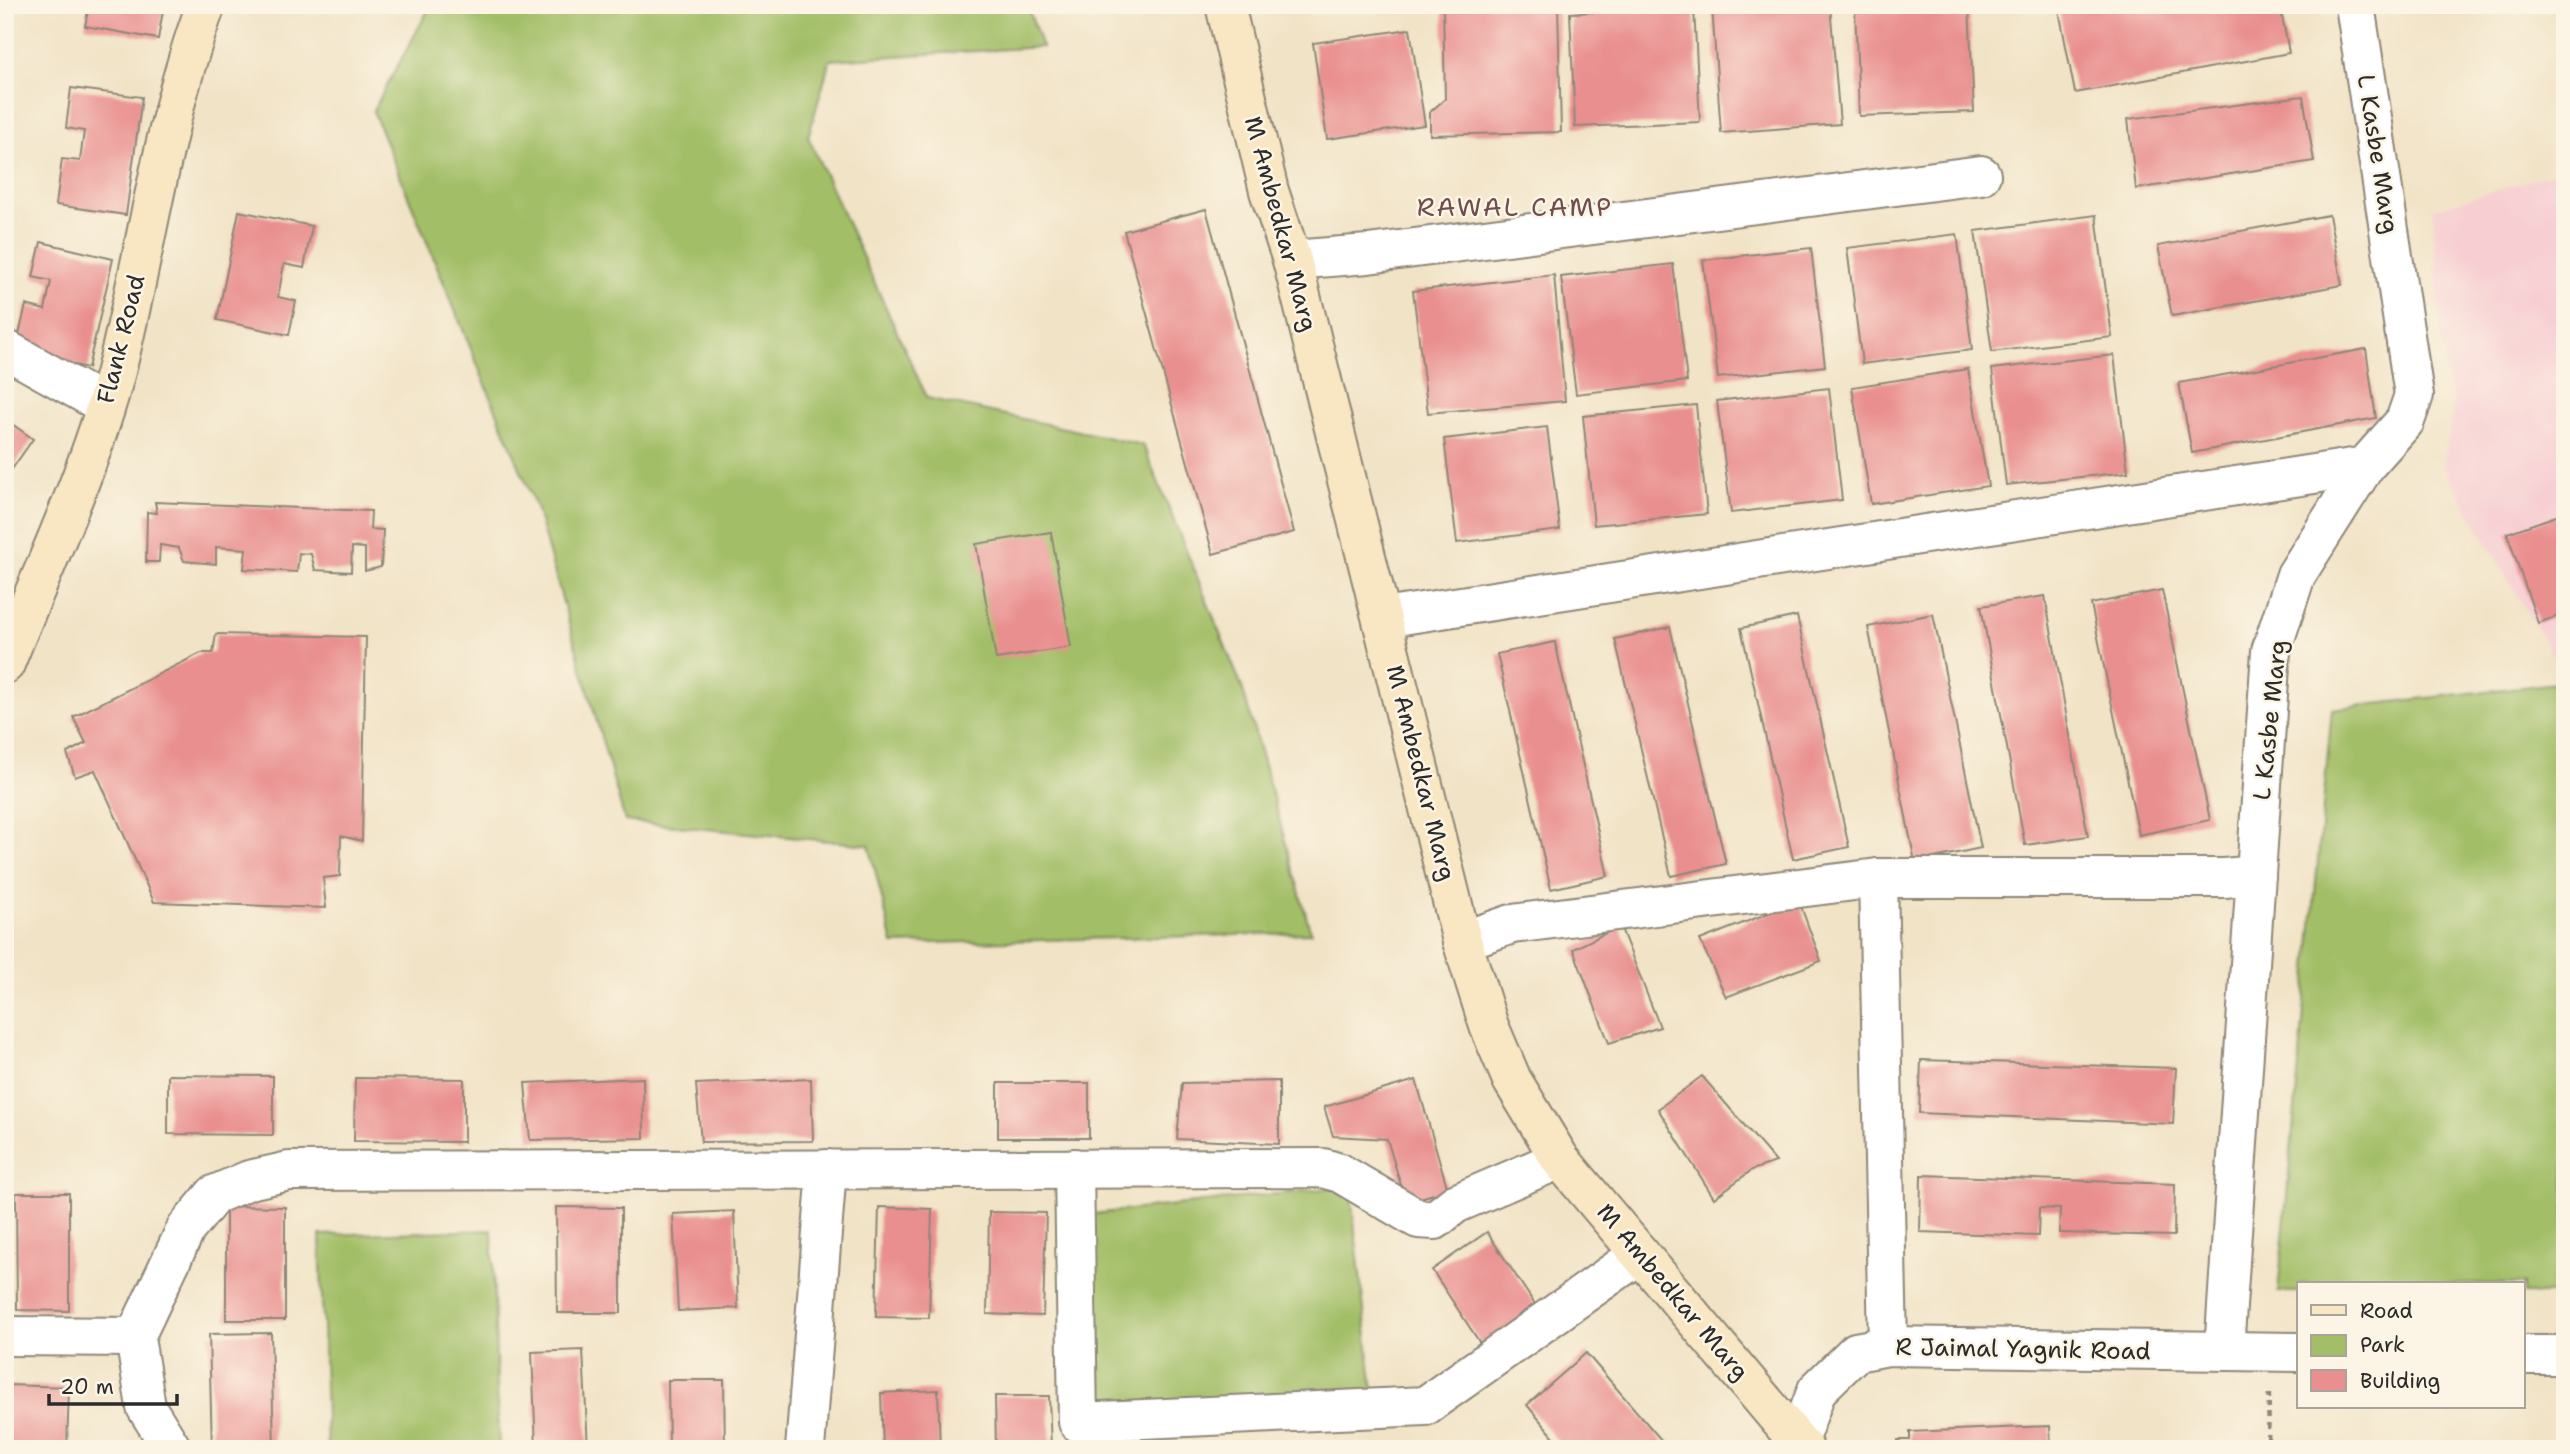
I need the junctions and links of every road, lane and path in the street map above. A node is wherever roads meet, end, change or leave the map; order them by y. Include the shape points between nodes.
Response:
1 (206, 5) edge
2 (1226, 5) edge
3 (2355, 5) edge
4 (1981, 174) dead end
5 (1292, 260) junction
6 (5, 349) edge
7 (105, 405) junction
8 (2365, 466) junction
9 (1383, 618) junction
10 (5, 664) edge
11 (2256, 875) junction
12 (1878, 878) junction
13 (1462, 940) junction
14 (1560, 1159) junction
15 (1074, 1168) junction
16 (827, 1169) junction
17 (1640, 1254) junction
18 (5, 1336) edge
19 (135, 1337) junction
20 (1888, 1346) junction
21 (2224, 1351) junction
22 (2284, 1351) edge
23 (2524, 1355) edge
24 (2565, 1355) edge
25 (1801, 1445) edge
26 (172, 1449) edge
27 (806, 1449) edge
28 (2268, 1449) edge

1 - 7 main road, Flank Road via 186,59
2 - 5 main road, M Ambedkar Marg via 1269,191
3 - 8 street, L Kasbe Marg via 2414,394 2405,421
4 - 5 street
5 - 9 main road, M Ambedkar Marg
6 - 7 street
7 - 10 main road, Flank Road
8 - 9 street
8 - 11 street, L Kasbe Marg via 2296,575 2271,651
9 - 13 main road, M Ambedkar Marg
11 - 12 street
11 - 21 street, L Kasbe Marg
12 - 13 street via 1512,924
12 - 20 street
13 - 14 main road, M Ambedkar Marg via 1512,1080
14 - 15 street via 1455,1204 1435,1220 1418,1219 1324,1168
14 - 17 main road, M Ambedkar Marg
15 - 16 street
15 - 17 street via 1078,1422 1425,1406
16 - 19 street via 289,1171 249,1180 214,1195 186,1229
16 - 27 street
17 - 25 main road, M Ambedkar Marg
18 - 19 street
19 - 26 street via 146,1407
20 - 21 street, R Jaimal Yagnik Road
20 - 25 street, R Jaimal Yagnik Road via 1856,1352 1817,1390
21 - 22 street, R Jaimal Yagnik Road
22 - 28 path
23 - 24 street

